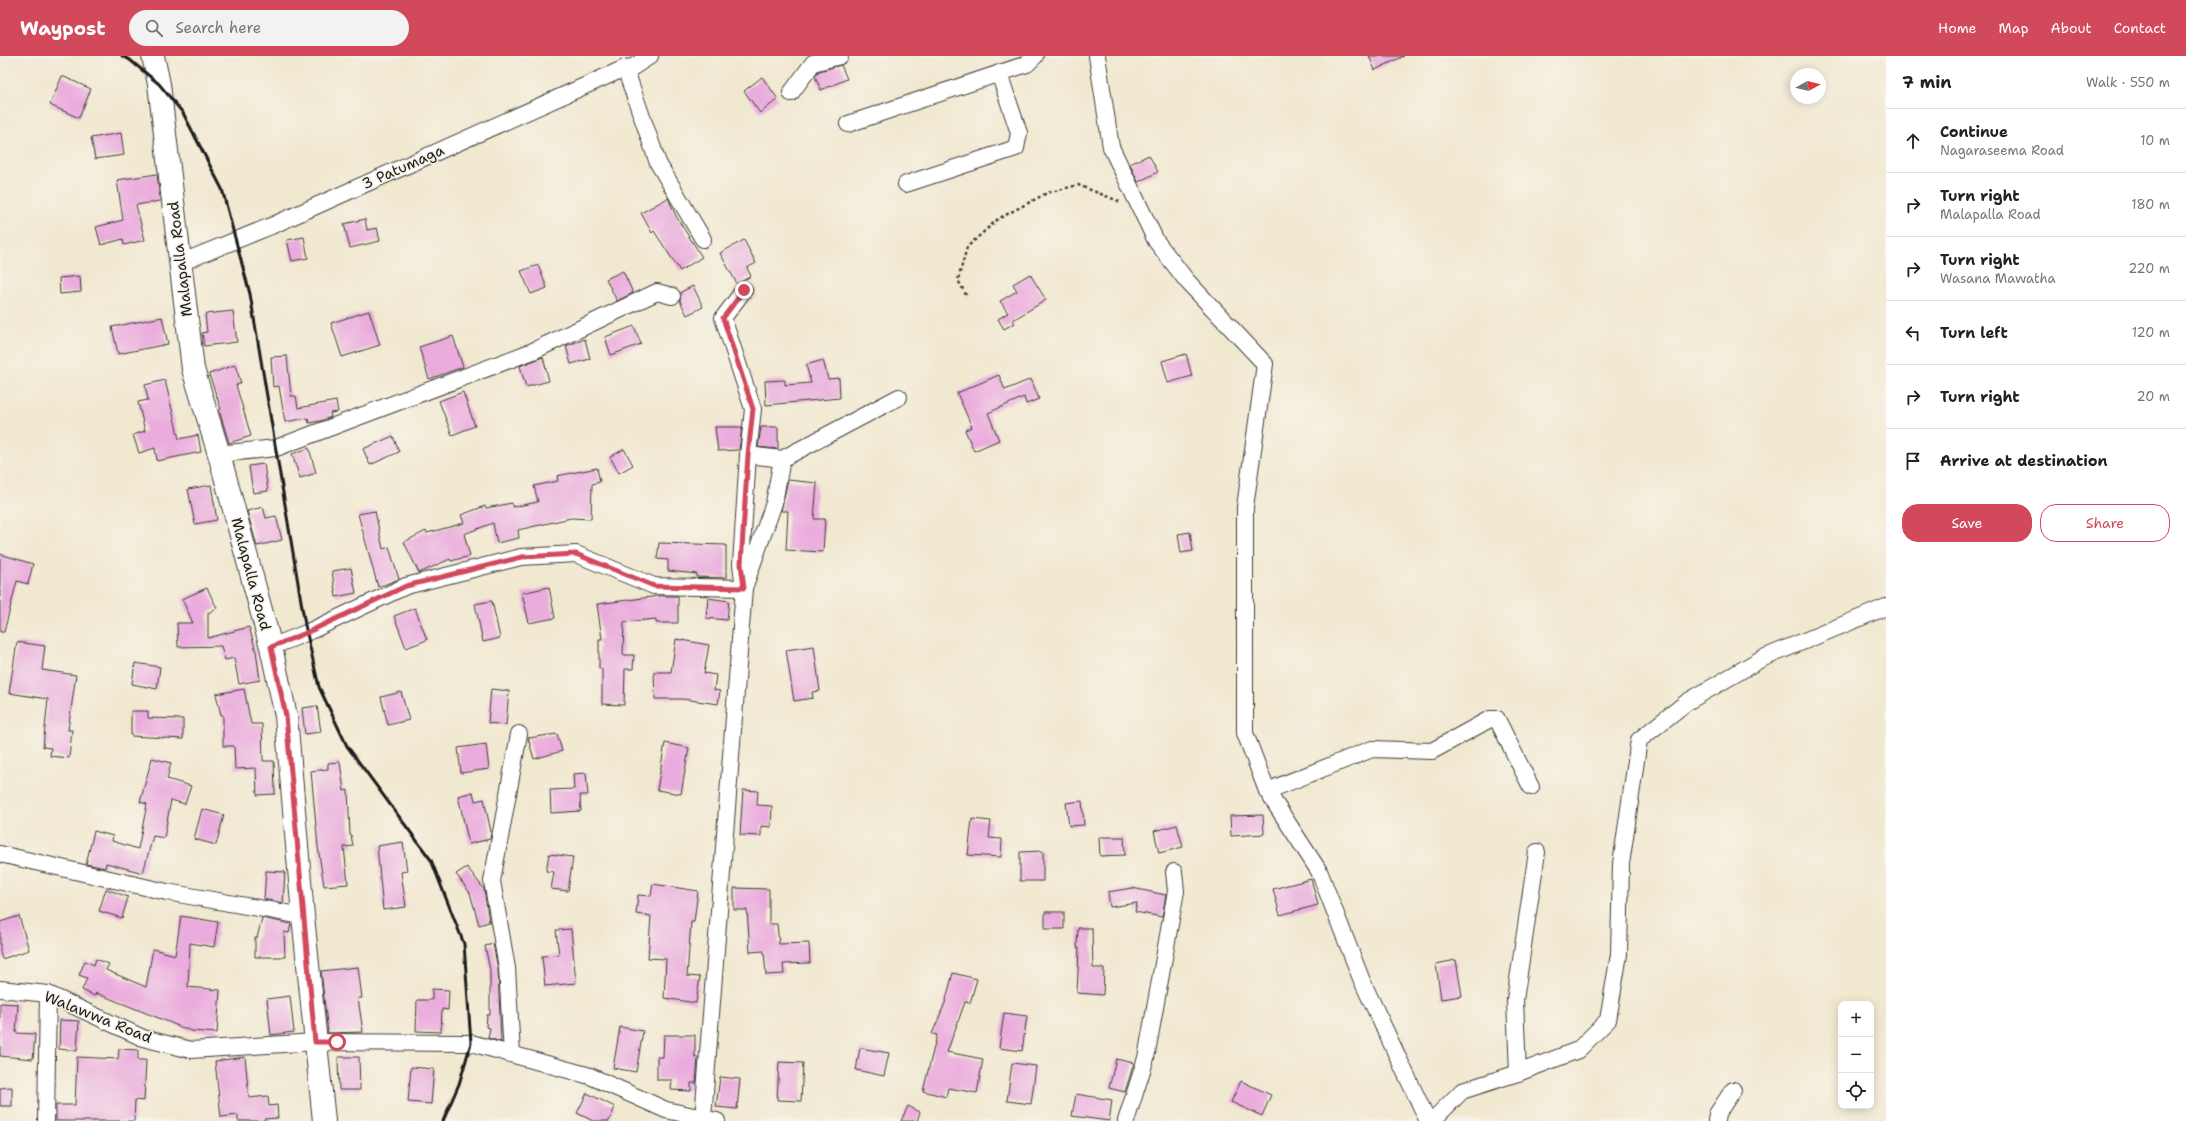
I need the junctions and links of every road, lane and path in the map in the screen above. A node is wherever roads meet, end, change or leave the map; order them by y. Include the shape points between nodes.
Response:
1 (153, 56) edge
2 (650, 56) edge
3 (840, 56) edge
4 (1035, 56) edge
5 (1097, 56) edge
6 (625, 68) junction
7 (999, 72) junction
8 (791, 93) dead end
9 (848, 124) dead end
10 (906, 184) dead end
11 (1143, 213) junction
12 (704, 239) dead end
13 (180, 263) junction
14 (744, 290) dead end
15 (966, 295) dead end
16 (672, 296) dead end
17 (899, 397) dead end
18 (219, 454) junction
19 (748, 455) junction
20 (782, 459) junction
21 (744, 588) junction
22 (1886, 607) edge
23 (271, 647) junction
24 (519, 734) dead end
25 (1532, 787) dead end
26 (1267, 791) junction
27 (1537, 852) dead end
28 (0, 854) edge
29 (1174, 872) dead end
30 (303, 916) junction
31 (0, 989) edge
32 (48, 994) junction
33 (315, 1042) junction
34 (512, 1054) junction
35 (1518, 1073) junction
36 (1733, 1090) dead end
37 (710, 1120) edge
38 (46, 1121) edge
39 (324, 1121) edge
40 (1126, 1121) edge
41 (1428, 1121) edge
42 (1432, 1121) edge
43 (1716, 1121) edge

1 - 13 street, Malapalla Road
2 - 6 street, 3 Patumaga via 633,67
3 - 8 street via 813,63
4 - 7 street via 1027,64
5 - 11 street via 1111,147
6 - 12 street via 658,163
6 - 13 street, 3 Patumaga via 271,226
7 - 9 street
7 - 10 street via 1019,133 1016,148
11 - 15 path via 1106,194 1078,185 1047,193 998,219 967,247 958,280
11 - 26 street via 1156,241 1187,281 1265,364 1245,507 1245,717 1246,733
13 - 18 street, Malapalla Road via 193,369
14 - 19 street via 723,318 753,409
16 - 18 street via 656,292 533,351 276,448
17 - 20 street
18 - 23 street, Malapalla Road
19 - 20 street
19 - 21 street via 741,564
20 - 21 street via 774,503
21 - 23 street via 654,586 576,554 522,557 406,586
21 - 37 street
22 - 35 street via 1761,658 1688,702 1639,740 1621,864 1619,954 1608,1020 1578,1050
23 - 30 street, Malapalla Road via 286,716
24 - 34 street via 492,881 507,968
25 - 26 street via 1497,719 1490,719 1432,751 1372,749
26 - 41 street via 1319,871 1362,981
27 - 35 street via 1516,1000
28 - 30 street via 167,892
29 - 40 street via 1176,891 1146,1058
30 - 33 street, Malapalla Road
31 - 32 street, Walawwa Road
32 - 33 street, Walawwa Road via 143,1038 192,1050
32 - 38 street
33 - 34 street, Walawwa Road via 471,1043
33 - 39 street, Malapalla Road
34 - 37 street, Walawwa Road via 590,1076 666,1110
35 - 42 street via 1462,1091
36 - 43 street via 1717,1114

